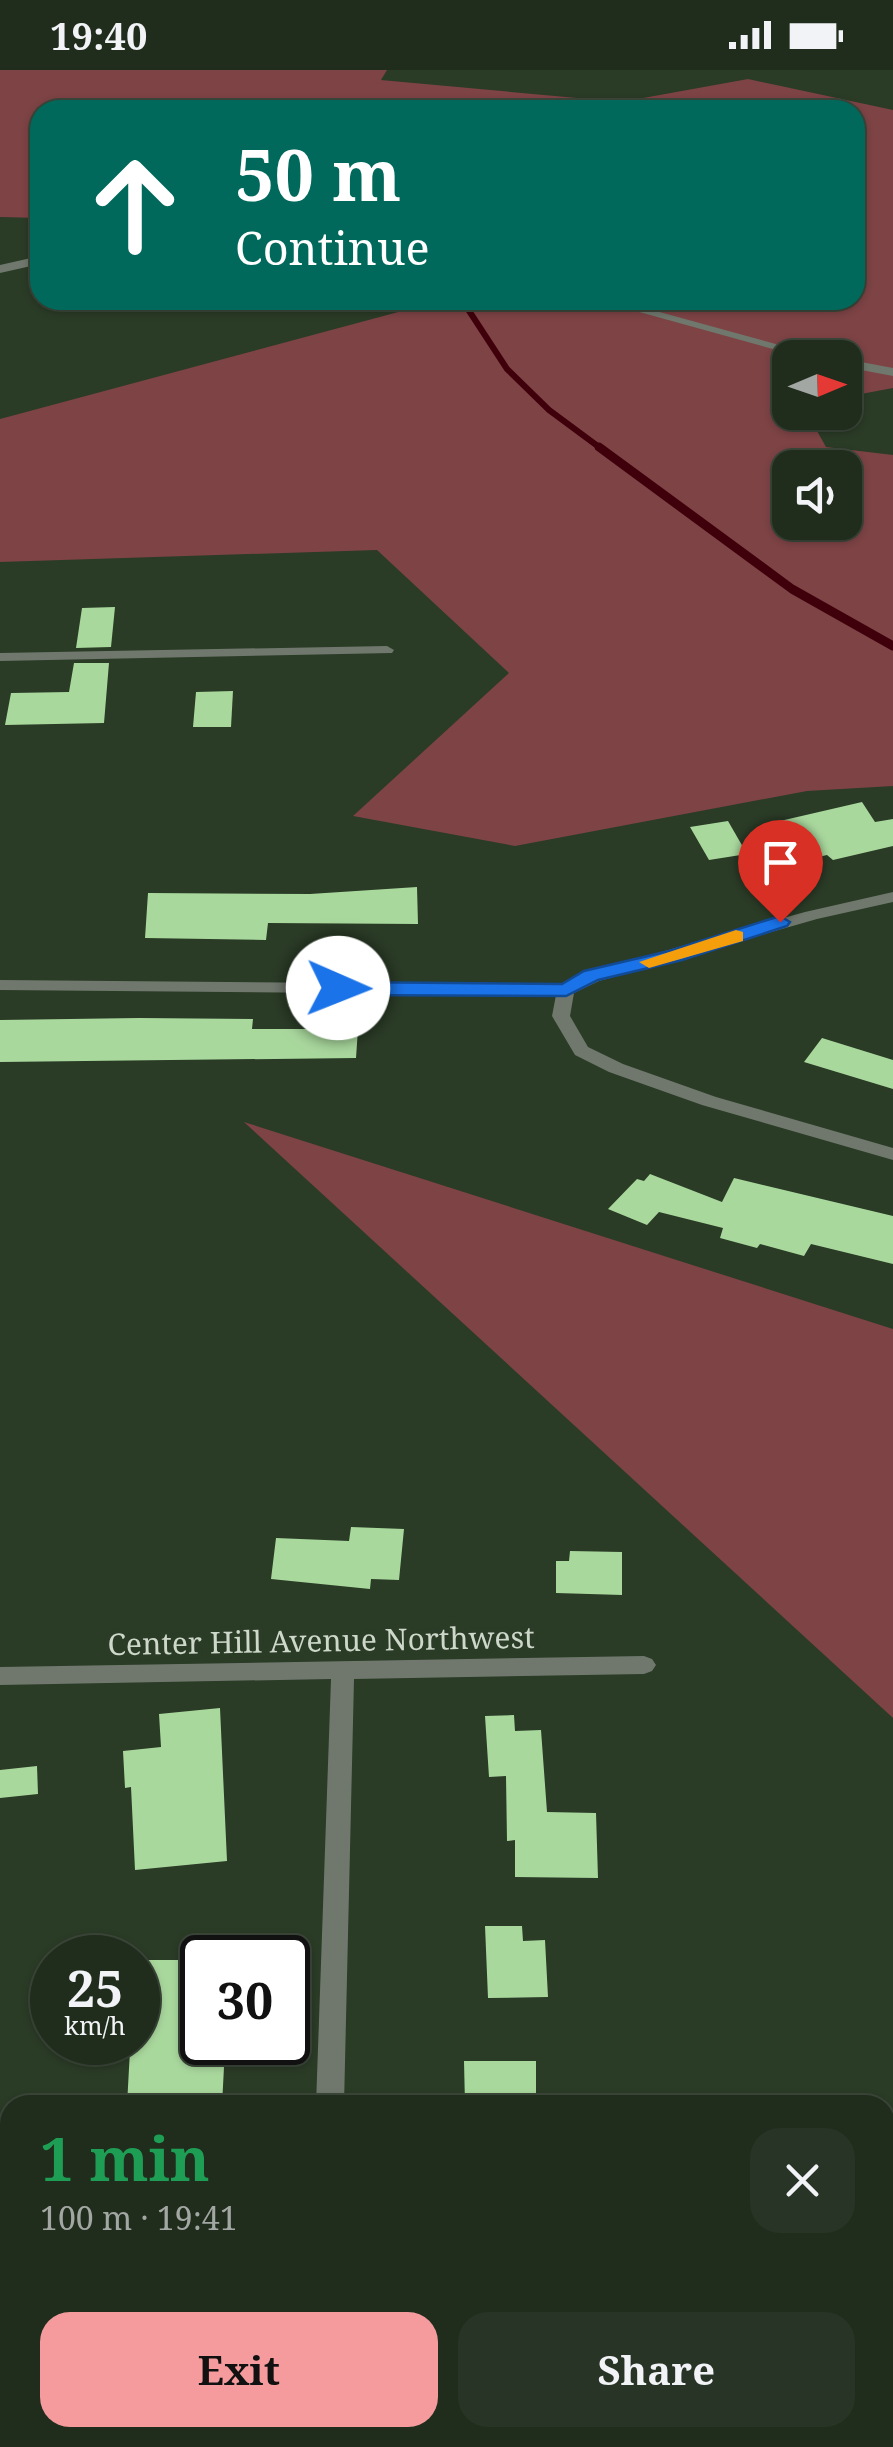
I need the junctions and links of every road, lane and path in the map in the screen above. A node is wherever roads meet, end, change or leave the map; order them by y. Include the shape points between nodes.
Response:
1 (30, 262) edge
2 (0, 269) edge
3 (640, 310) edge
4 (772, 345) edge
5 (862, 366) edge
6 (893, 372) edge
7 (387, 650) dead end
8 (0, 657) edge
9 (893, 896) edge
10 (0, 985) edge
11 (566, 990) junction
12 (893, 1154) edge
13 (644, 1665) dead end
14 (343, 1668) junction
15 (0, 1676) edge
16 (330, 2095) edge

1 - 2 street
3 - 4 street
5 - 6 street
7 - 8 street
9 - 11 street via 816,911 591,976
10 - 11 street
11 - 12 street via 561,1016 581,1051 709,1102
13 - 14 street, Center Hill Avenue Northwest
14 - 15 street, Center Hill Avenue Northwest
14 - 16 street

